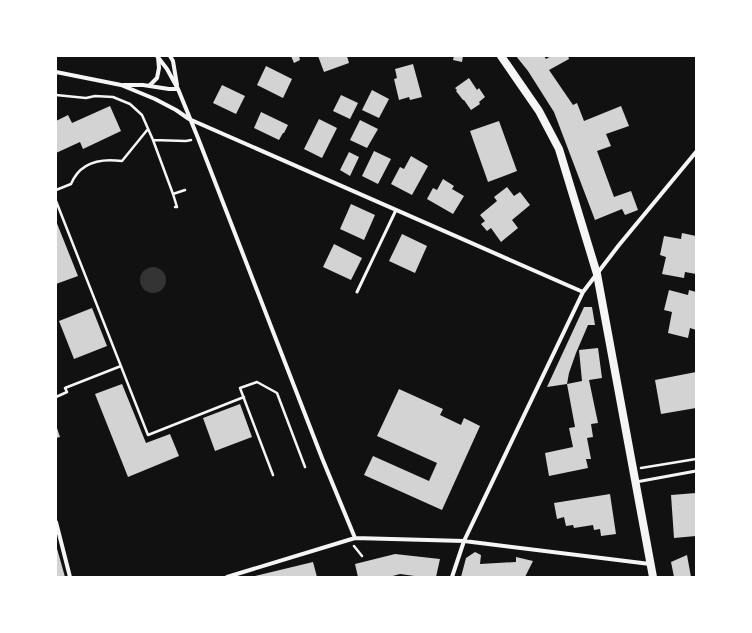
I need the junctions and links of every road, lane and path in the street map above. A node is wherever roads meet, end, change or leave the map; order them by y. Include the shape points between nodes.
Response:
1 (157, 56) edge
2 (170, 56) edge
3 (501, 56) edge
4 (56, 72) edge
5 (121, 85) junction
6 (149, 86) junction
7 (178, 89) junction
8 (56, 95) edge
9 (189, 119) junction
10 (148, 129) junction
11 (198, 138) junction
12 (153, 140) junction
13 (696, 152) edge
14 (56, 190) edge
15 (185, 190) dead end
16 (172, 194) junction
17 (56, 201) edge
18 (175, 207) dead end
19 (396, 210) junction
20 (597, 274) junction
21 (357, 292) dead end
22 (583, 292) junction
23 (121, 366) junction
24 (56, 397) edge
25 (244, 397) junction
26 (696, 459) edge
27 (305, 467) dead end
28 (634, 469) junction
29 (696, 471) edge
30 (273, 475) dead end
31 (636, 482) junction
32 (56, 522) edge
33 (355, 538) junction
34 (464, 541) junction
35 (650, 564) junction
36 (70, 577) edge
37 (227, 577) edge
38 (452, 577) edge
39 (653, 577) edge

1 - 6 street via 157,78
1 - 7 street
2 - 7 street
3 - 20 main road via 539,111 559,149
4 - 5 street
5 - 6 street
5 - 9 street via 155,99
6 - 7 street
7 - 9 street
8 - 10 path via 113,97 130,104 142,115
9 - 11 street
9 - 19 street
10 - 12 path
10 - 14 path via 122,161 105,160 90,164 79,172 71,184
11 - 12 path via 186,141
11 - 33 street
12 - 16 path
13 - 20 street
15 - 16 path
16 - 18 path
17 - 23 path
19 - 21 lane
19 - 22 street
20 - 22 street
20 - 28 main road
22 - 34 street
23 - 24 path via 65,388 67,392
23 - 25 path via 148,436
25 - 27 path via 240,388 258,382 276,393
25 - 30 path
26 - 28 path
28 - 31 main road
29 - 31 lane
31 - 35 main road
32 - 36 street
33 - 34 street
33 - 37 street
34 - 35 street
34 - 38 street
35 - 39 main road

